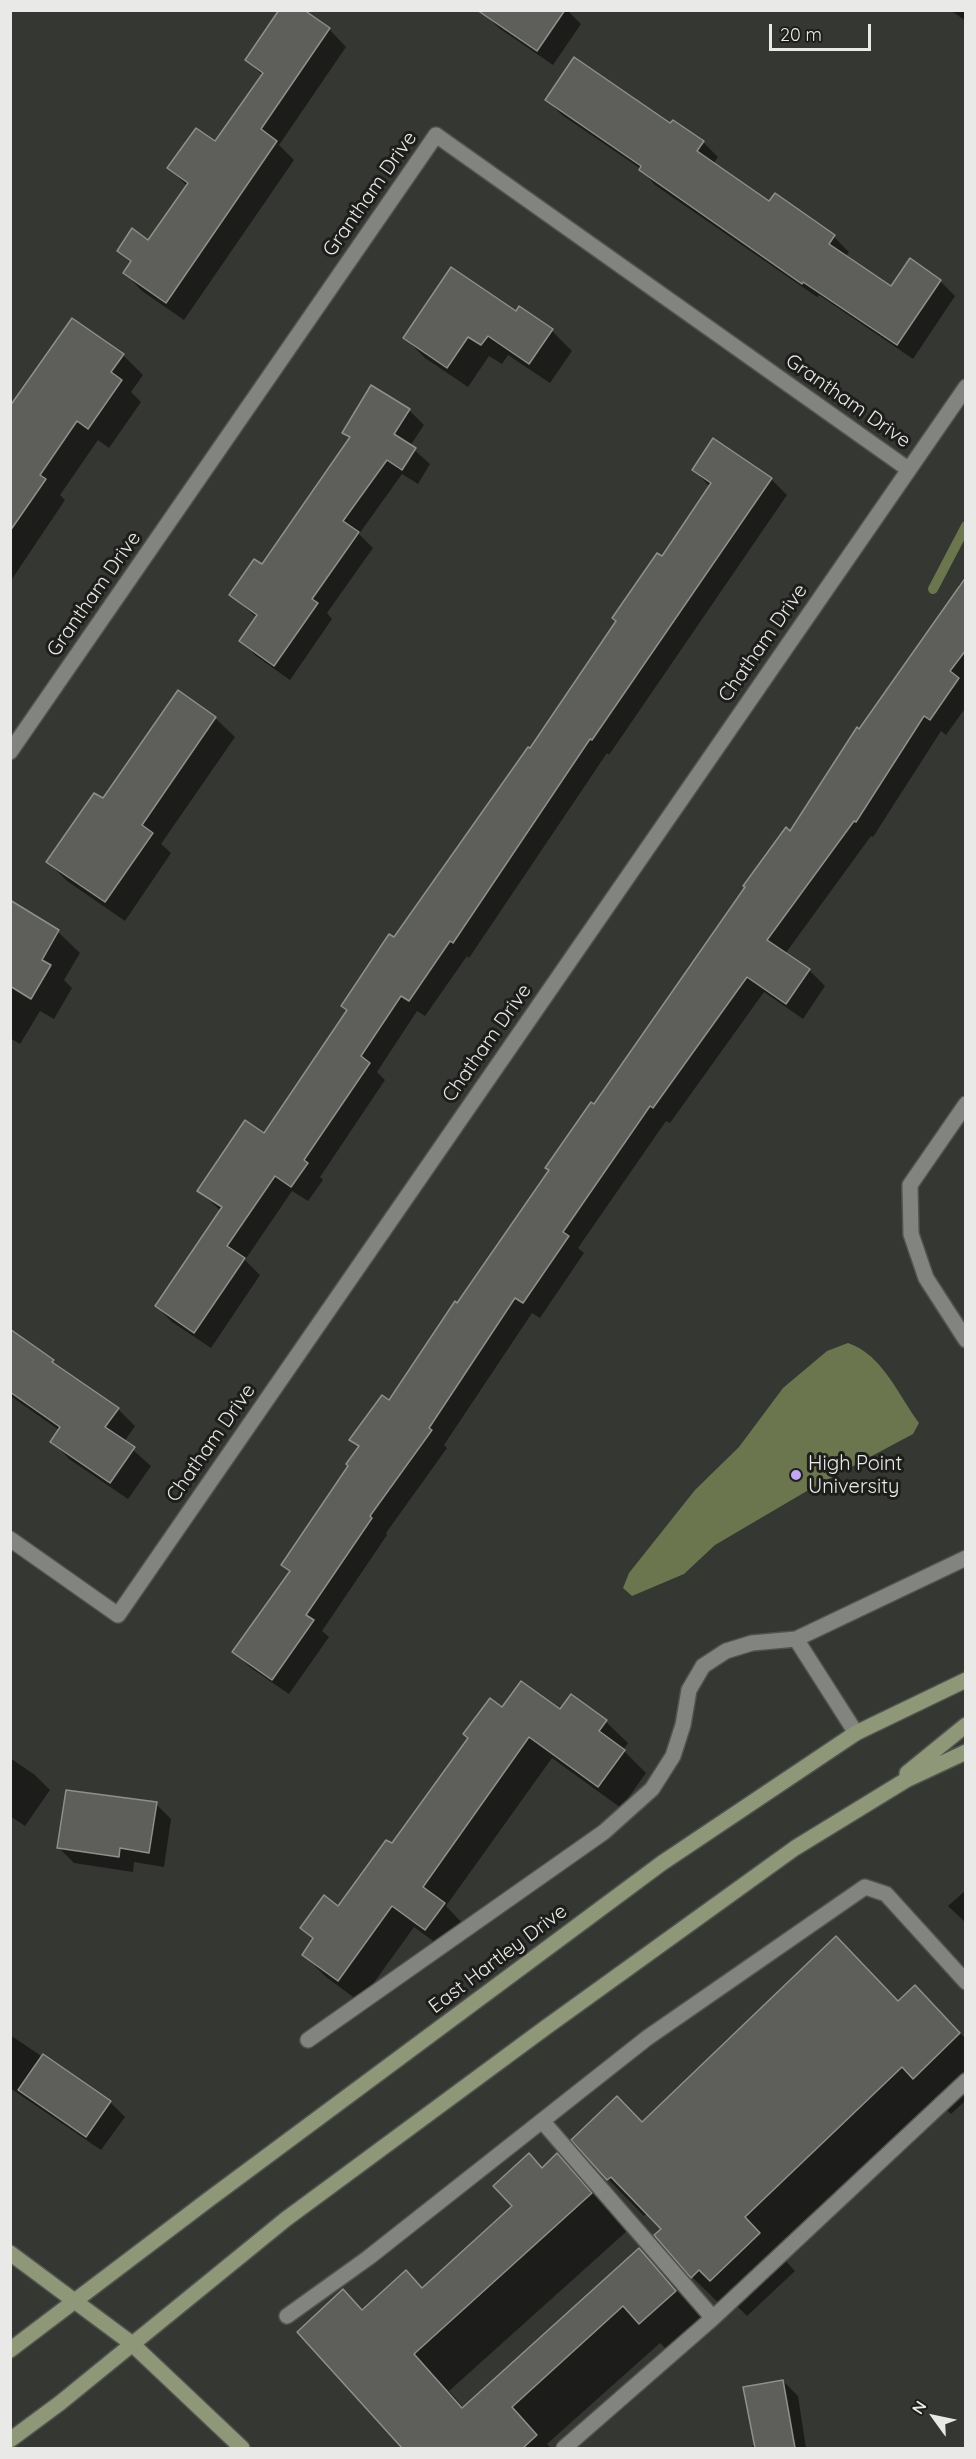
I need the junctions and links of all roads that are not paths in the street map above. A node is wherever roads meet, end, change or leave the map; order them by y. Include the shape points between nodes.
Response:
1 (966, 387) edge
2 (908, 470) junction
3 (10, 752) edge
4 (966, 1104) edge
5 (966, 1340) edge
6 (10, 1539) edge
7 (966, 1558) edge
8 (796, 1639) junction
9 (966, 1680) edge
10 (966, 1725) edge
11 (856, 1733) junction
12 (966, 1752) edge
13 (877, 1798) junction
14 (966, 1982) edge
15 (308, 2040) dead end
16 (966, 2081) edge
17 (543, 2122) junction
18 (10, 2253) edge
19 (74, 2300) junction
20 (287, 2316) dead end
21 (713, 2319) junction
22 (131, 2343) junction
23 (10, 2350) edge
24 (10, 2440) edge
25 (242, 2448) edge
26 (564, 2448) edge

1 - 2 street, Chatham Drive
2 - 3 street, Grantham Drive via 436,135
2 - 6 street, Chatham Drive via 118,1615
4 - 5 street via 910,1185 911,1233 926,1278
7 - 8 street
8 - 11 street
8 - 15 street via 752,1643 726,1651 703,1666 689,1690 673,1756 652,1790 604,1832
9 - 11 main road, East Hartley Drive
10 - 13 main road
11 - 19 main road, East Hartley Drive via 662,1863
12 - 13 main road
13 - 22 main road via 795,1848 526,2042 286,2219
14 - 17 street via 886,1894 866,1887 647,2038
16 - 21 street
17 - 20 street
17 - 21 street
18 - 19 main road
19 - 22 main road
19 - 23 main road, East Hartley Drive
21 - 26 street
22 - 24 main road
22 - 25 main road

